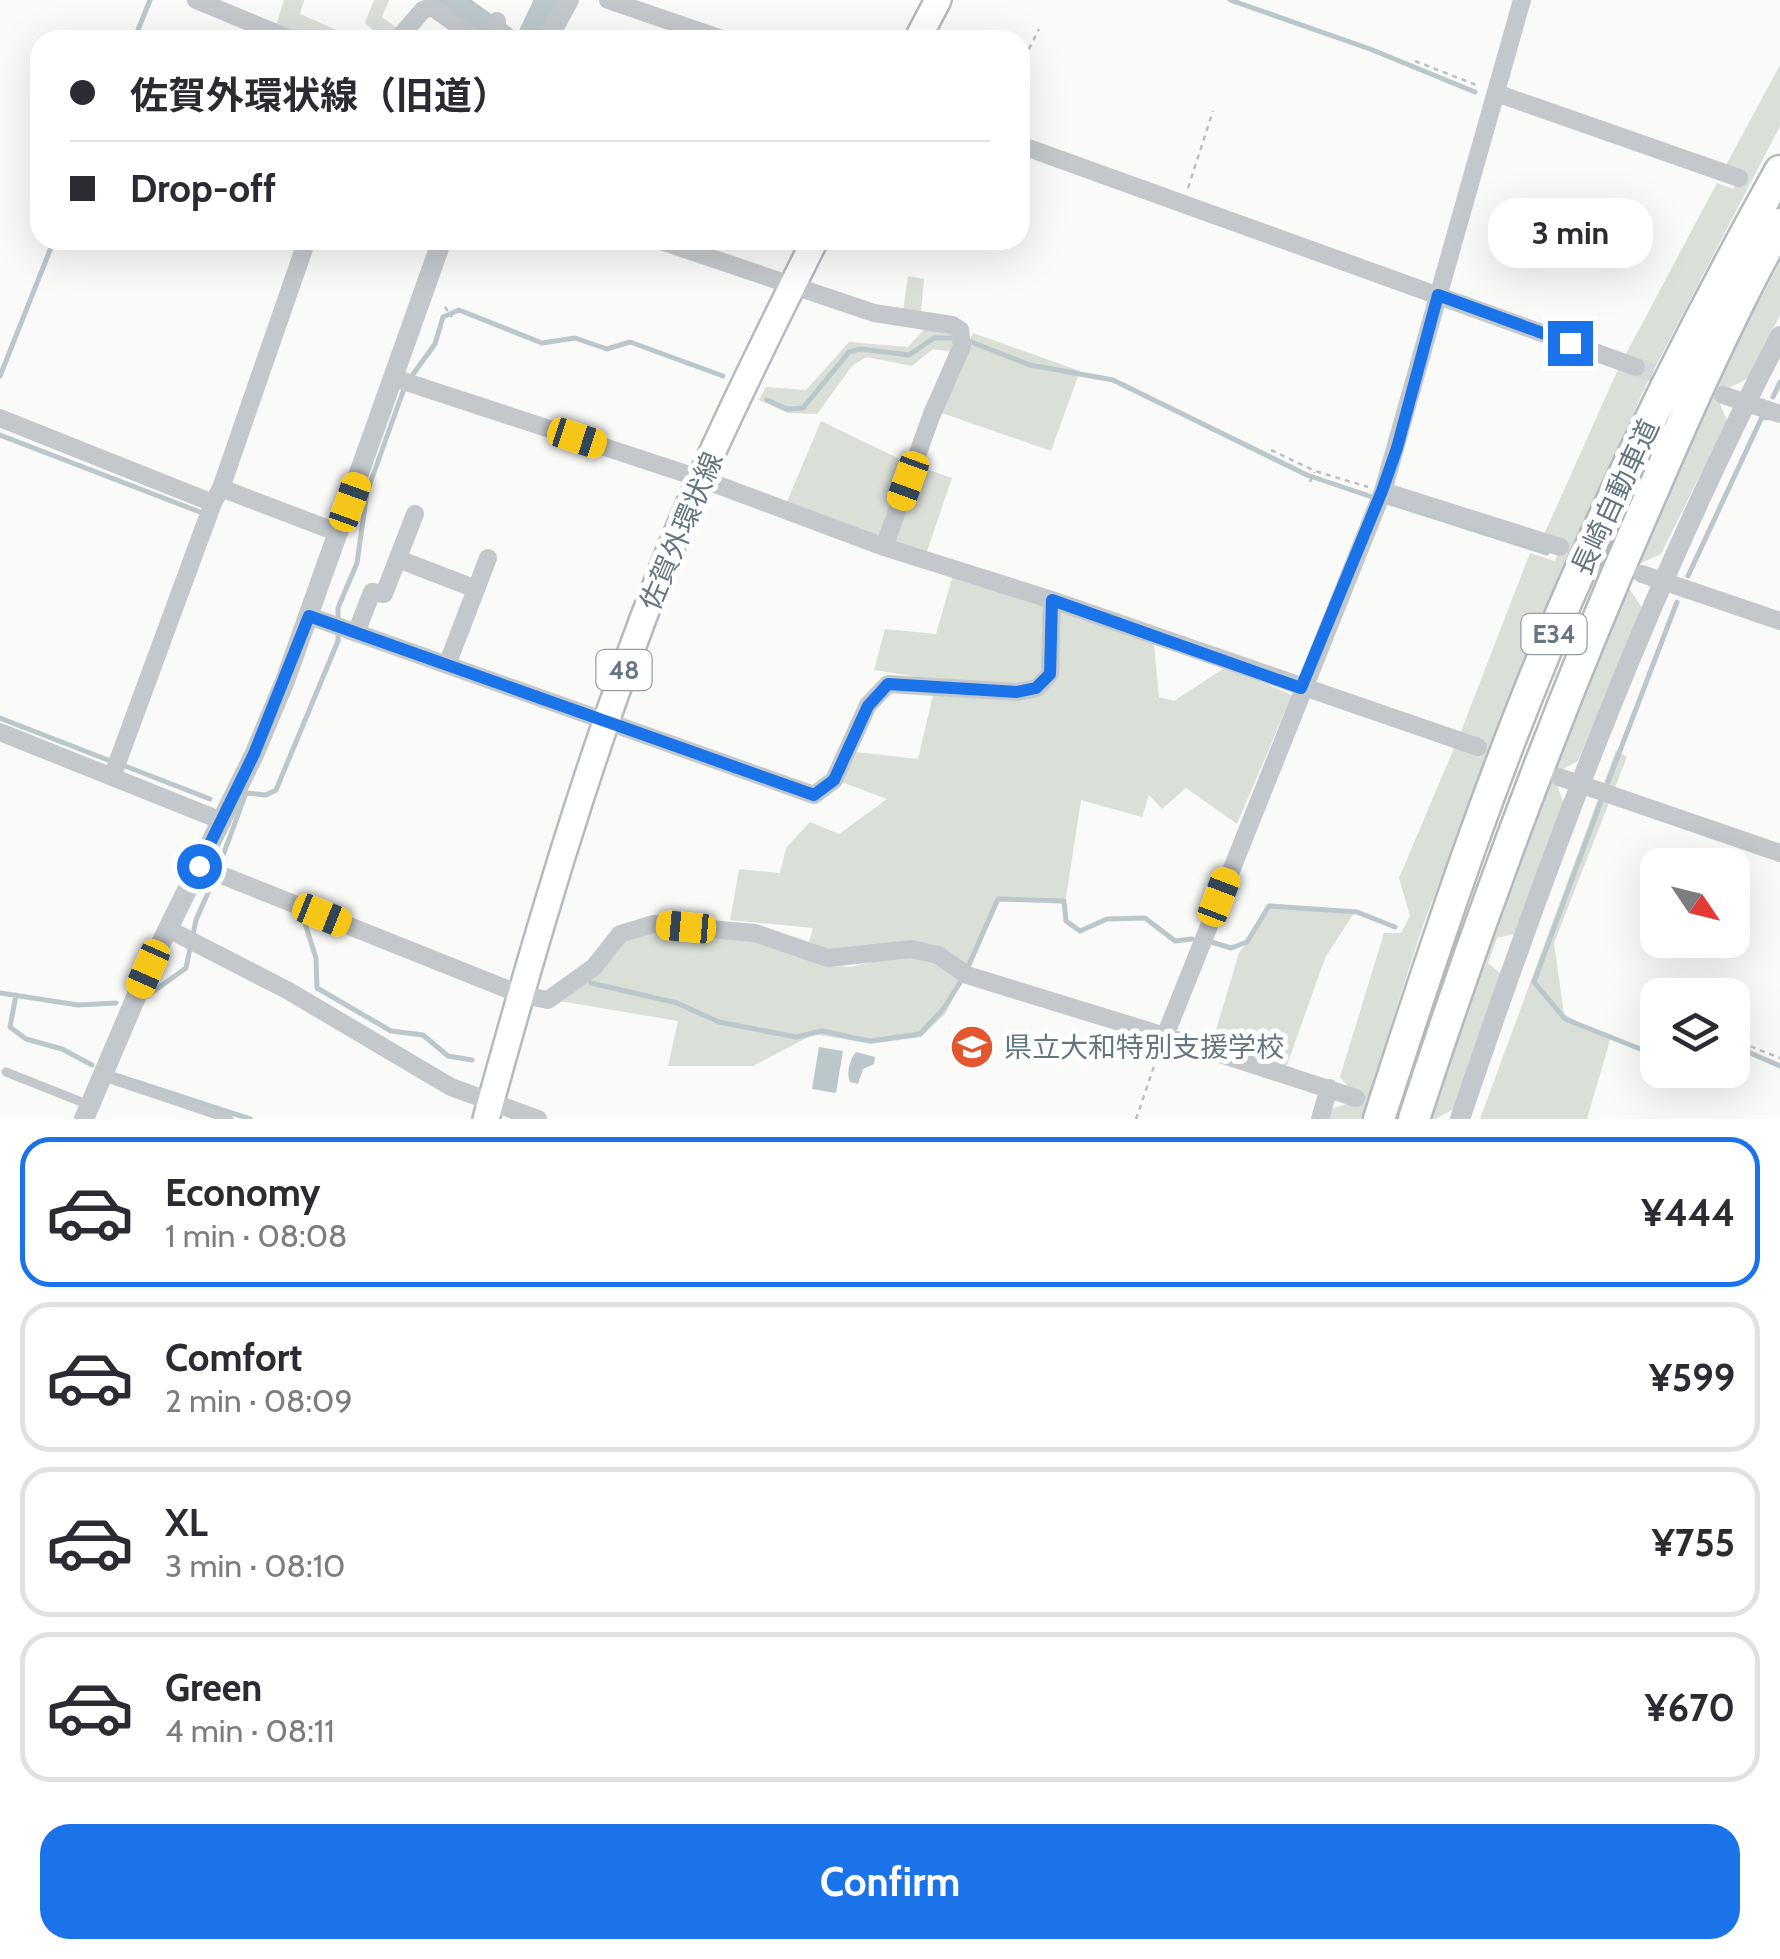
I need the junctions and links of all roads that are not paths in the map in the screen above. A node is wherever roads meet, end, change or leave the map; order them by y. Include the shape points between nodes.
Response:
1 (196, 0) edge
2 (569, 0) edge
3 (608, 0) edge
4 (938, 0) edge
5 (1522, 0) edge
6 (269, 30) edge
7 (406, 30) edge
8 (464, 30) edge
9 (552, 30) edge
10 (696, 30) edge
11 (922, 30) edge
12 (1496, 93) junction
13 (1030, 150) edge
14 (1780, 170) edge
15 (1739, 178) dead end
16 (1780, 224) edge
17 (304, 250) edge
18 (439, 250) edge
19 (693, 250) edge
20 (810, 250) edge
21 (793, 285) junction
22 (1438, 295) junction
23 (1780, 336) edge
24 (1636, 367) tunnel mouth
25 (394, 378) junction
26 (1723, 396) dead end
27 (1745, 404) junction
28 (1780, 414) edge
29 (0, 418) edge
30 (702, 480) junction
31 (1382, 491) junction
32 (217, 495) junction
33 (416, 514) dead end
34 (338, 533) junction
35 (1560, 547) dead end
36 (884, 548) junction
37 (488, 558) dead end
38 (398, 560) junction
39 (1642, 574) dead end
40 (1665, 581) junction
41 (476, 590) junction
42 (1052, 600) junction
43 (318, 619) junction
44 (1780, 621) edge
45 (352, 631) junction
46 (447, 665) junction
47 (1301, 688) junction
48 (607, 721) junction
49 (0, 732) edge
50 (1478, 747) dead end
51 (112, 777) junction
52 (1559, 777) dead end
53 (1581, 785) junction
54 (222, 821) junction
55 (1780, 853) edge
56 (211, 870) junction
57 (184, 936) junction
58 (522, 995) junction
59 (1164, 1036) junction
60 (6, 1072) dead end
61 (101, 1076) junction
62 (1329, 1088) junction
63 (1356, 1098) dead end
64 (488, 1111) edge
65 (86, 1112) edge
66 (230, 1119) edge
67 (538, 1119) edge
68 (1320, 1119) edge
69 (1379, 1119) edge
70 (1414, 1119) edge
71 (1460, 1119) edge

1 - 6 street
2 - 9 street
3 - 10 street
4 - 11 main road
5 - 12 street
7 - 8 street via 432,7
12 - 15 street
12 - 22 street
13 - 22 street
14 - 69 highway, 長崎自動車道 / E34 via 1679,360 1585,559 1503,760
16 - 70 highway, 長崎自動車道 / E34 via 1706,368 1617,573 1536,773
17 - 32 street
18 - 25 street
19 - 21 street
20 - 21 main road, 佐賀外環状線 / 48
21 - 30 main road, 佐賀外環状線 / 48
21 - 36 street via 874,313 952,326 961,338
22 - 24 street
22 - 31 street
23 - 27 street
25 - 30 street
25 - 34 street
26 - 27 street
27 - 28 street
27 - 40 street
29 - 32 street
30 - 36 street
30 - 48 main road, 佐賀外環状線 / 48
31 - 35 street
31 - 47 street
32 - 34 street
32 - 51 street
33 - 38 street
34 - 43 street
36 - 42 street
37 - 41 street
38 - 41 street
38 - 45 street via 384,594 372,592
39 - 40 street
40 - 44 street
40 - 53 street
41 - 46 street
42 - 47 street
42 - 48 street via 1050,674 1036,688 888,684 868,706 834,780 814,795
43 - 45 street
43 - 54 street
45 - 46 street
46 - 48 street
47 - 50 street
47 - 59 street
48 - 58 main road, 佐賀外環状線 / 48
49 - 51 street
51 - 54 street
52 - 53 street
53 - 55 street
53 - 71 street
54 - 56 street
56 - 57 street
56 - 58 street
57 - 61 street
57 - 64 street
58 - 59 street via 548,1000 594,967 620,934 652,924 754,933 828,958 911,949 938,955 967,975
58 - 64 main road, 佐賀外環状線 / 48
59 - 62 street
60 - 65 lane
61 - 65 street
61 - 66 lane
62 - 63 street
62 - 68 street
64 - 67 street

